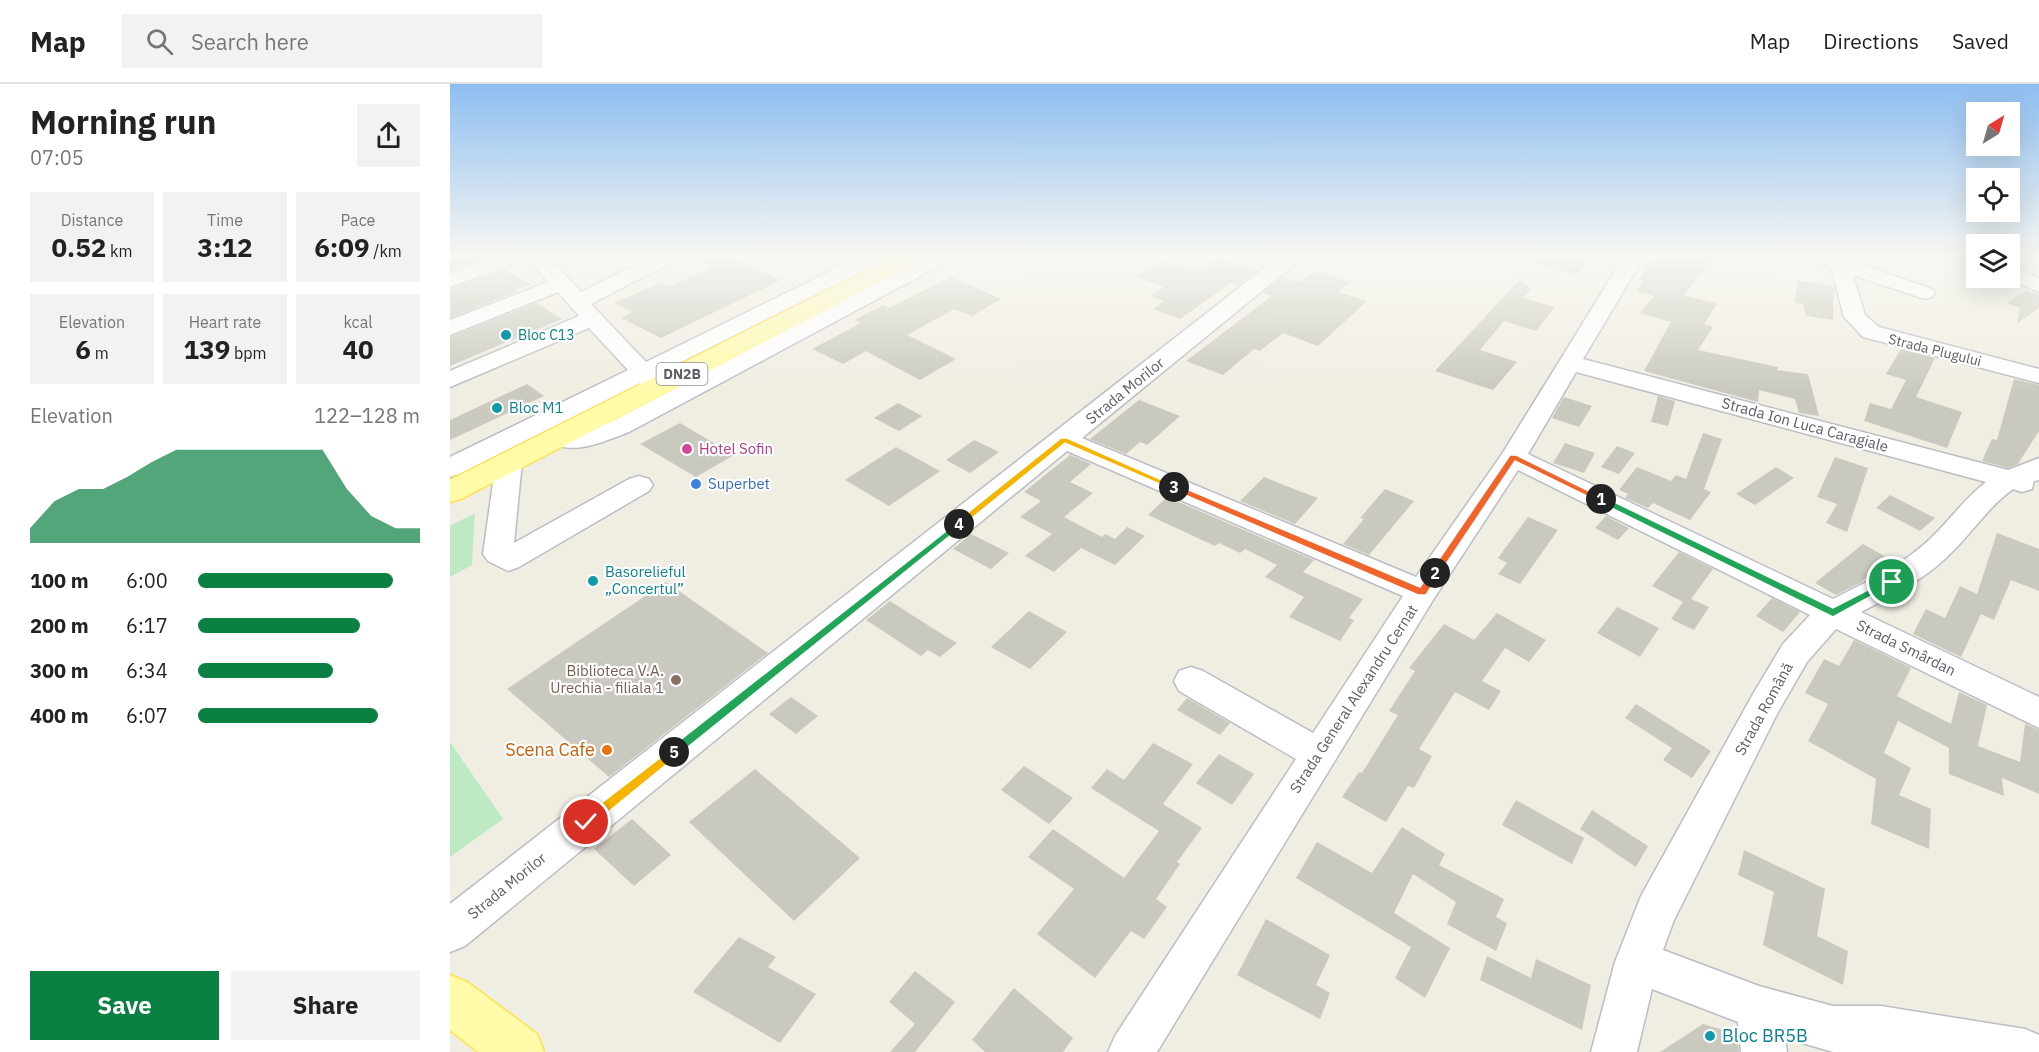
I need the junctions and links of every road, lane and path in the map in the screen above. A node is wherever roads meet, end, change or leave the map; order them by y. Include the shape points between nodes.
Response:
1 (520, 300) edge
2 (577, 300) edge
3 (601, 300) edge
4 (796, 300) edge
5 (819, 300) edge
6 (860, 300) edge
7 (1238, 300) edge
8 (1608, 300) edge
9 (1850, 300) edge
10 (586, 310) junction
11 (450, 328) edge
12 (1570, 363) junction
13 (2039, 376) edge
14 (450, 380) edge
15 (650, 380) junction
16 (560, 436) junction
17 (1064, 440) junction
18 (1513, 456) junction
19 (509, 462) junction
20 (450, 468) edge
21 (2029, 478) edge
22 (639, 485) dead end
23 (450, 492) edge
24 (1422, 592) junction
25 (1833, 613) junction
26 (1191, 681) dead end
27 (2039, 713) edge
28 (1319, 754) junction
29 (450, 931) edge
30 (1637, 962) junction
31 (450, 999) edge
32 (1759, 1008) junction
33 (1838, 1041) edge
34 (519, 1052) edge
35 (1131, 1052) edge
36 (1614, 1052) edge
37 (1764, 1052) edge
38 (2025, 1052) edge

1 - 11 street
2 - 10 street
3 - 10 street
4 - 15 street
5 - 15 main road, DN2B
6 - 16 street via 620,427 589,437 565,440
7 - 17 street, Strada Morilor
8 - 12 street, Strada General Alexandru Cernat
9 - 13 street, Strada Plugului via 1855,317 1871,332
10 - 14 street
10 - 15 street
12 - 18 street, Strada General Alexandru Cernat
12 - 21 street, Strada Ion Luca Caragiale
15 - 16 main road, DN2B
15 - 20 street
16 - 19 main road, DN2B
17 - 24 street
17 - 29 street, Strada Morilor
18 - 24 street, Strada General Alexandru Cernat
18 - 25 street, Strada Smârdan
19 - 22 street via 498,554 508,560
19 - 23 main road, DN2B
21 - 25 street, Strada Română via 1983,498 1941,546 1920,563
24 - 28 street, Strada General Alexandru Cernat
25 - 27 street, Strada Smârdan
25 - 30 street, Strada Română via 1795,653 1765,704 1656,911
26 - 28 street
28 - 35 street, Strada General Alexandru Cernat
30 - 32 street
30 - 36 street, Strada Română
31 - 34 main road
32 - 33 street
32 - 37 street
33 - 38 street via 1881,1029

